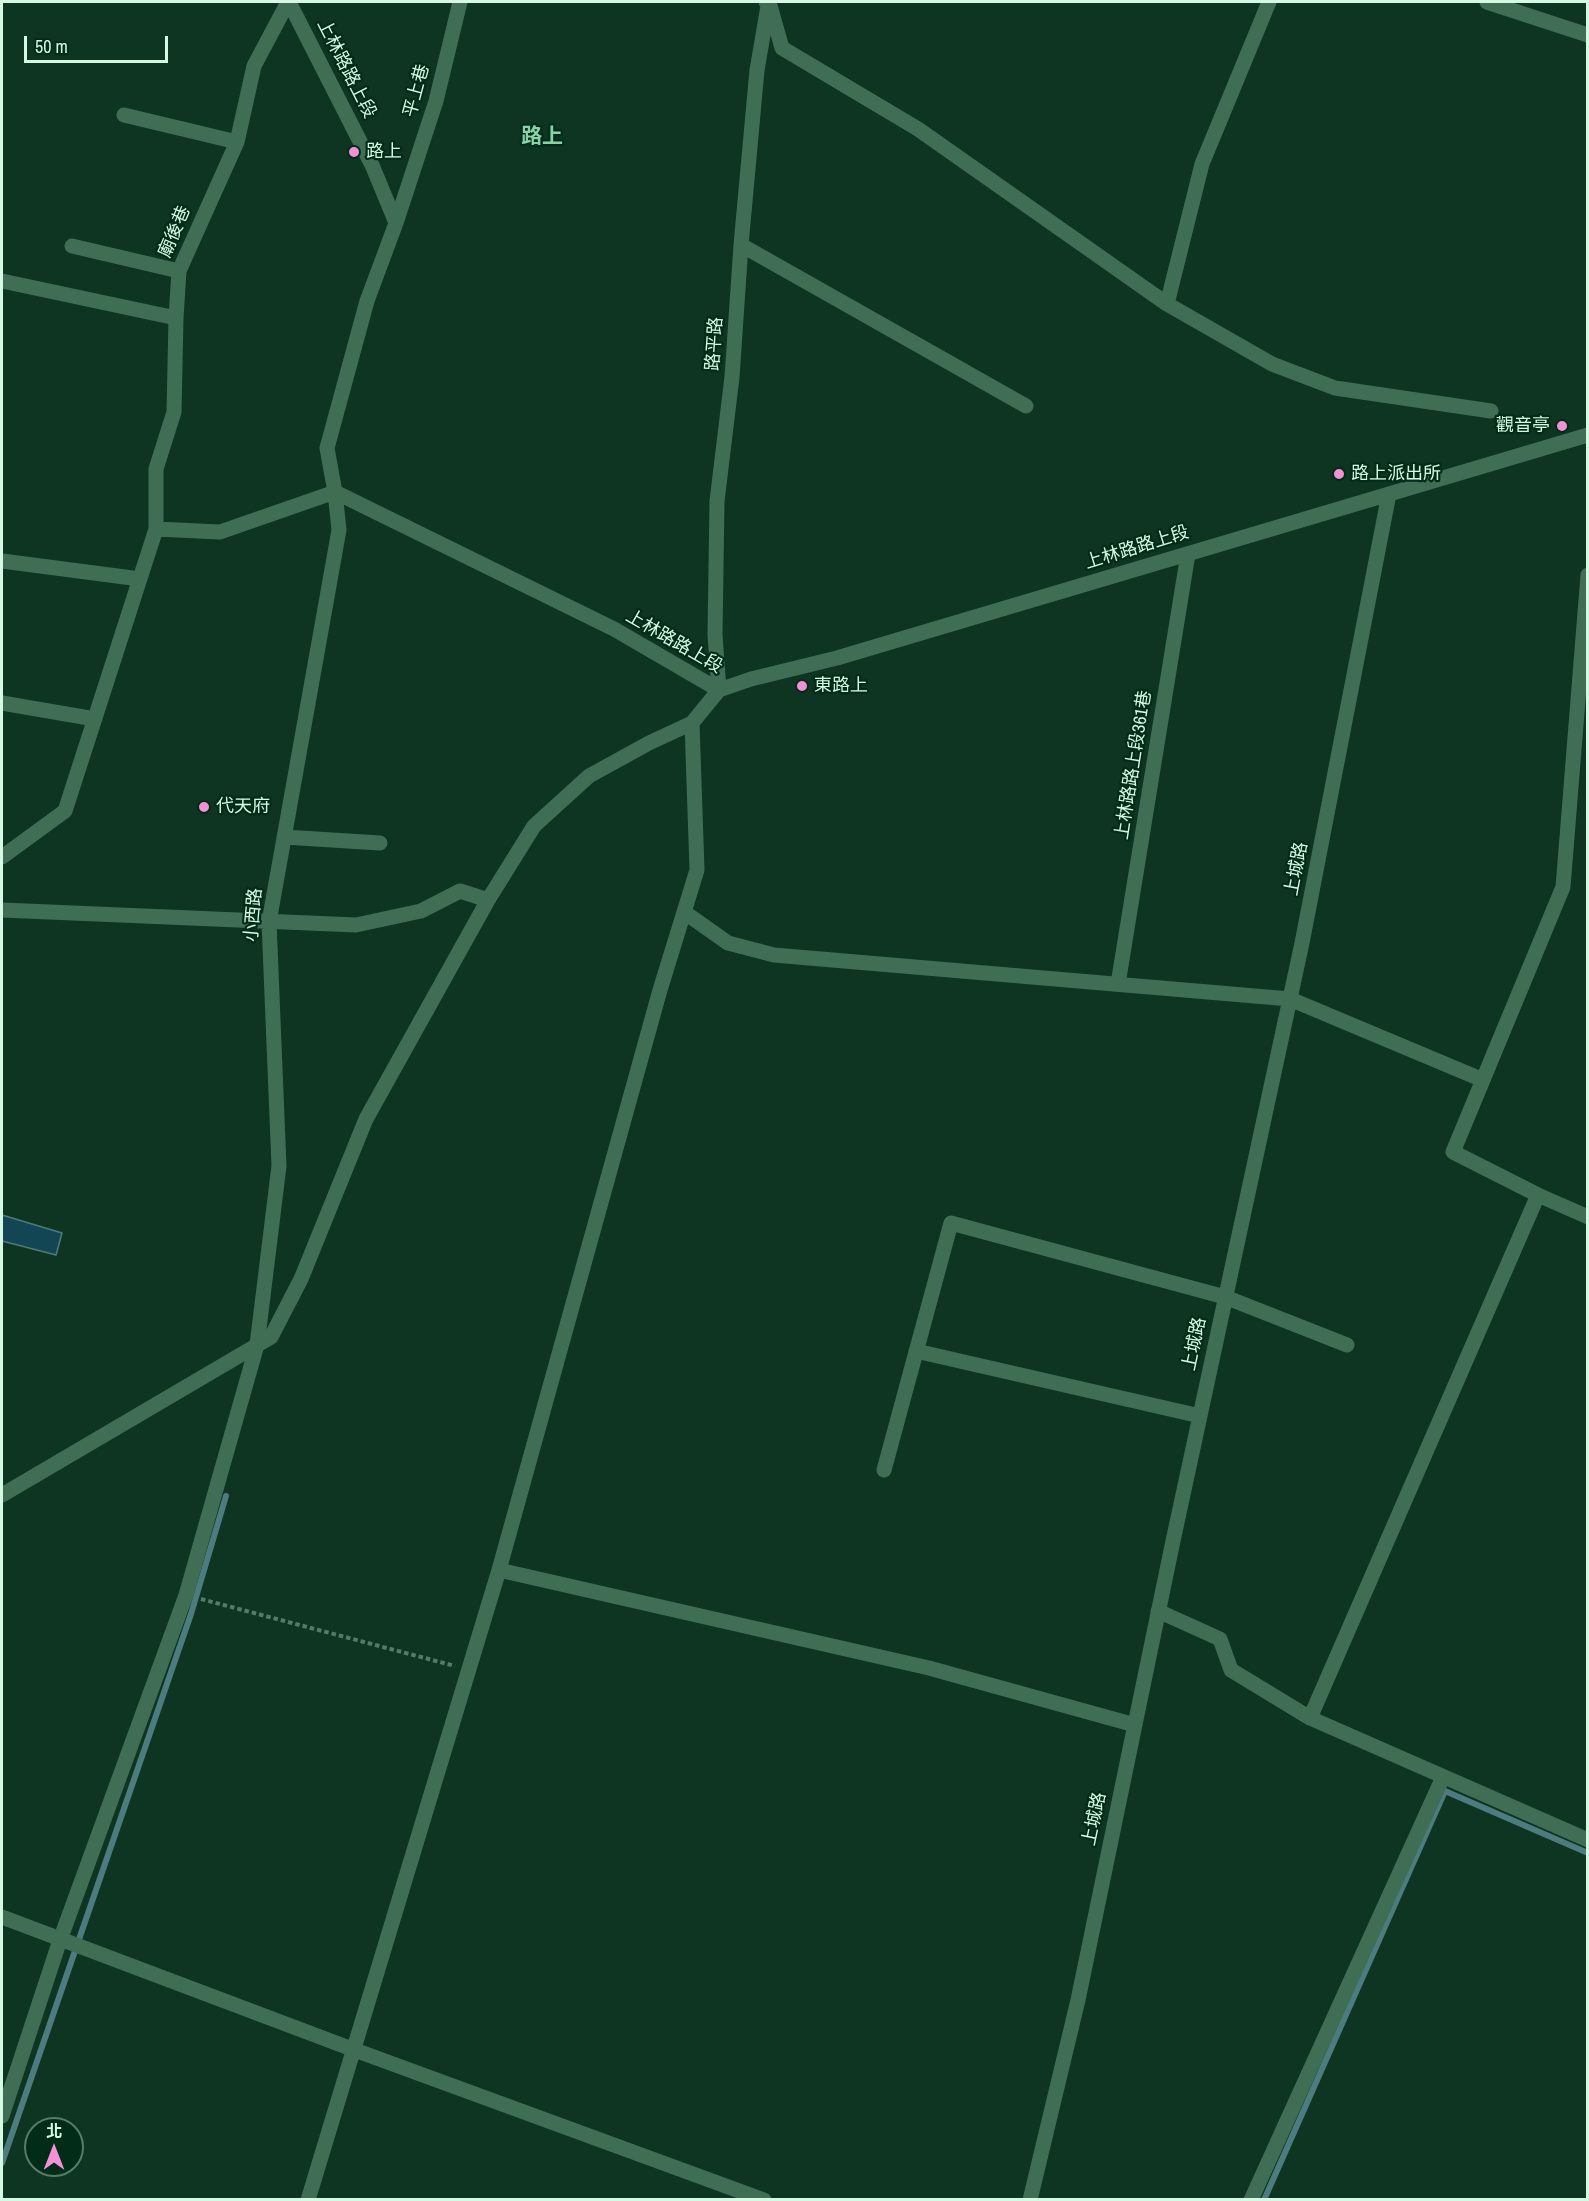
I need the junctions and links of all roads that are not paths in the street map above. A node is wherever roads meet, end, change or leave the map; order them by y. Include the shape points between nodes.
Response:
1 (289, 2) edge
2 (460, 2) edge
3 (768, 2) edge
4 (1269, 2) edge
5 (1487, 2) edge
6 (1587, 35) edge
7 (124, 115) dead end
8 (237, 142) junction
9 (396, 223) junction
10 (741, 244) junction
11 (72, 246) dead end
12 (179, 271) junction
13 (2, 280) edge
14 (1167, 304) junction
15 (176, 318) junction
16 (1026, 406) dead end
17 (1491, 411) dead end
18 (1587, 435) edge
19 (335, 492) junction
20 (1389, 494) junction
21 (156, 529) junction
22 (1188, 554) junction
23 (2, 561) edge
24 (140, 579) junction
25 (1587, 580) edge
26 (719, 690) junction
27 (2, 704) edge
28 (95, 719) junction
29 (692, 723) junction
30 (284, 837) junction
31 (380, 843) dead end
32 (2, 857) edge
33 (488, 900) junction
34 (2, 910) edge
35 (684, 912) junction
36 (269, 922) junction
37 (1118, 984) junction
38 (1290, 999) junction
39 (1483, 1080) junction
40 (1538, 1195) junction
41 (1587, 1217) edge
42 (1225, 1297) junction
43 (257, 1345) junction
44 (1347, 1345) dead end
45 (916, 1351) junction
46 (1200, 1416) junction
47 (884, 1470) dead end
48 (2, 1495) edge
49 (499, 1570) junction
50 (1158, 1611) junction
51 (1310, 1718) junction
52 (1135, 1725) junction
53 (1443, 1777) junction
54 (1587, 1840) edge
55 (2, 1917) edge
56 (60, 1940) junction
57 (352, 2049) junction
58 (2, 2116) edge
59 (308, 2199) edge
60 (764, 2199) edge
61 (1030, 2199) edge
62 (1251, 2199) edge

1 - 8 street, 廟後巷 via 254,66
1 - 9 street, 上林路路上段 via 372,165
2 - 9 street, 平上巷 via 436,101
3 - 10 street, 路平路 via 757,70
3 - 14 street via 782,48 918,129
4 - 14 street via 1202,164
5 - 6 street
7 - 8 street
8 - 12 street, 廟後巷
9 - 19 street via 367,301 327,448
10 - 16 street
10 - 26 street, 路平路 via 732,377 717,501 715,635
11 - 12 street
12 - 15 street, 廟後巷
13 - 15 street
14 - 17 street via 1272,364 1335,388
15 - 21 street, 廟後巷 via 174,412 156,469
18 - 20 street, 上林路路上段
19 - 21 street via 220,532
19 - 26 street, 上林路路上段 via 614,629
19 - 30 street, 小西路 via 339,530
20 - 22 street, 上林路路上段
20 - 38 street, 上城路
21 - 24 street, 廟後巷
22 - 26 street, 上林路路上段
22 - 37 street, 上林路路上段361巷
23 - 24 street
24 - 28 street, 廟後巷
25 - 39 street via 1563,887
26 - 29 street
27 - 28 street
28 - 32 street, 廟後巷 via 65,812
29 - 33 street via 589,776 534,826
29 - 35 street via 697,870
30 - 31 street
30 - 36 street, 小西路
33 - 36 street via 460,891 421,911 356,926
33 - 43 street via 366,1119 301,1279 271,1337
34 - 36 street
35 - 37 street via 728,943 774,955
35 - 49 street
36 - 43 street, 小西路 via 279,1166
37 - 38 street
38 - 39 street
38 - 42 street, 上城路
39 - 40 street via 1453,1152
40 - 41 street
40 - 51 street
42 - 44 street
42 - 45 street via 951,1223
42 - 46 street, 上城路
43 - 48 street
43 - 56 street, 小西路 via 186,1595
45 - 46 street
45 - 47 street
46 - 50 street, 上城路
49 - 52 street via 929,1668
49 - 57 street
50 - 51 street via 1220,1639 1231,1670
50 - 52 street, 上城路
51 - 53 street
52 - 61 street, 上城路 via 1078,2000
53 - 54 street
53 - 62 street
55 - 56 street
56 - 57 street
56 - 58 street, 小西路
57 - 59 street
57 - 60 street

